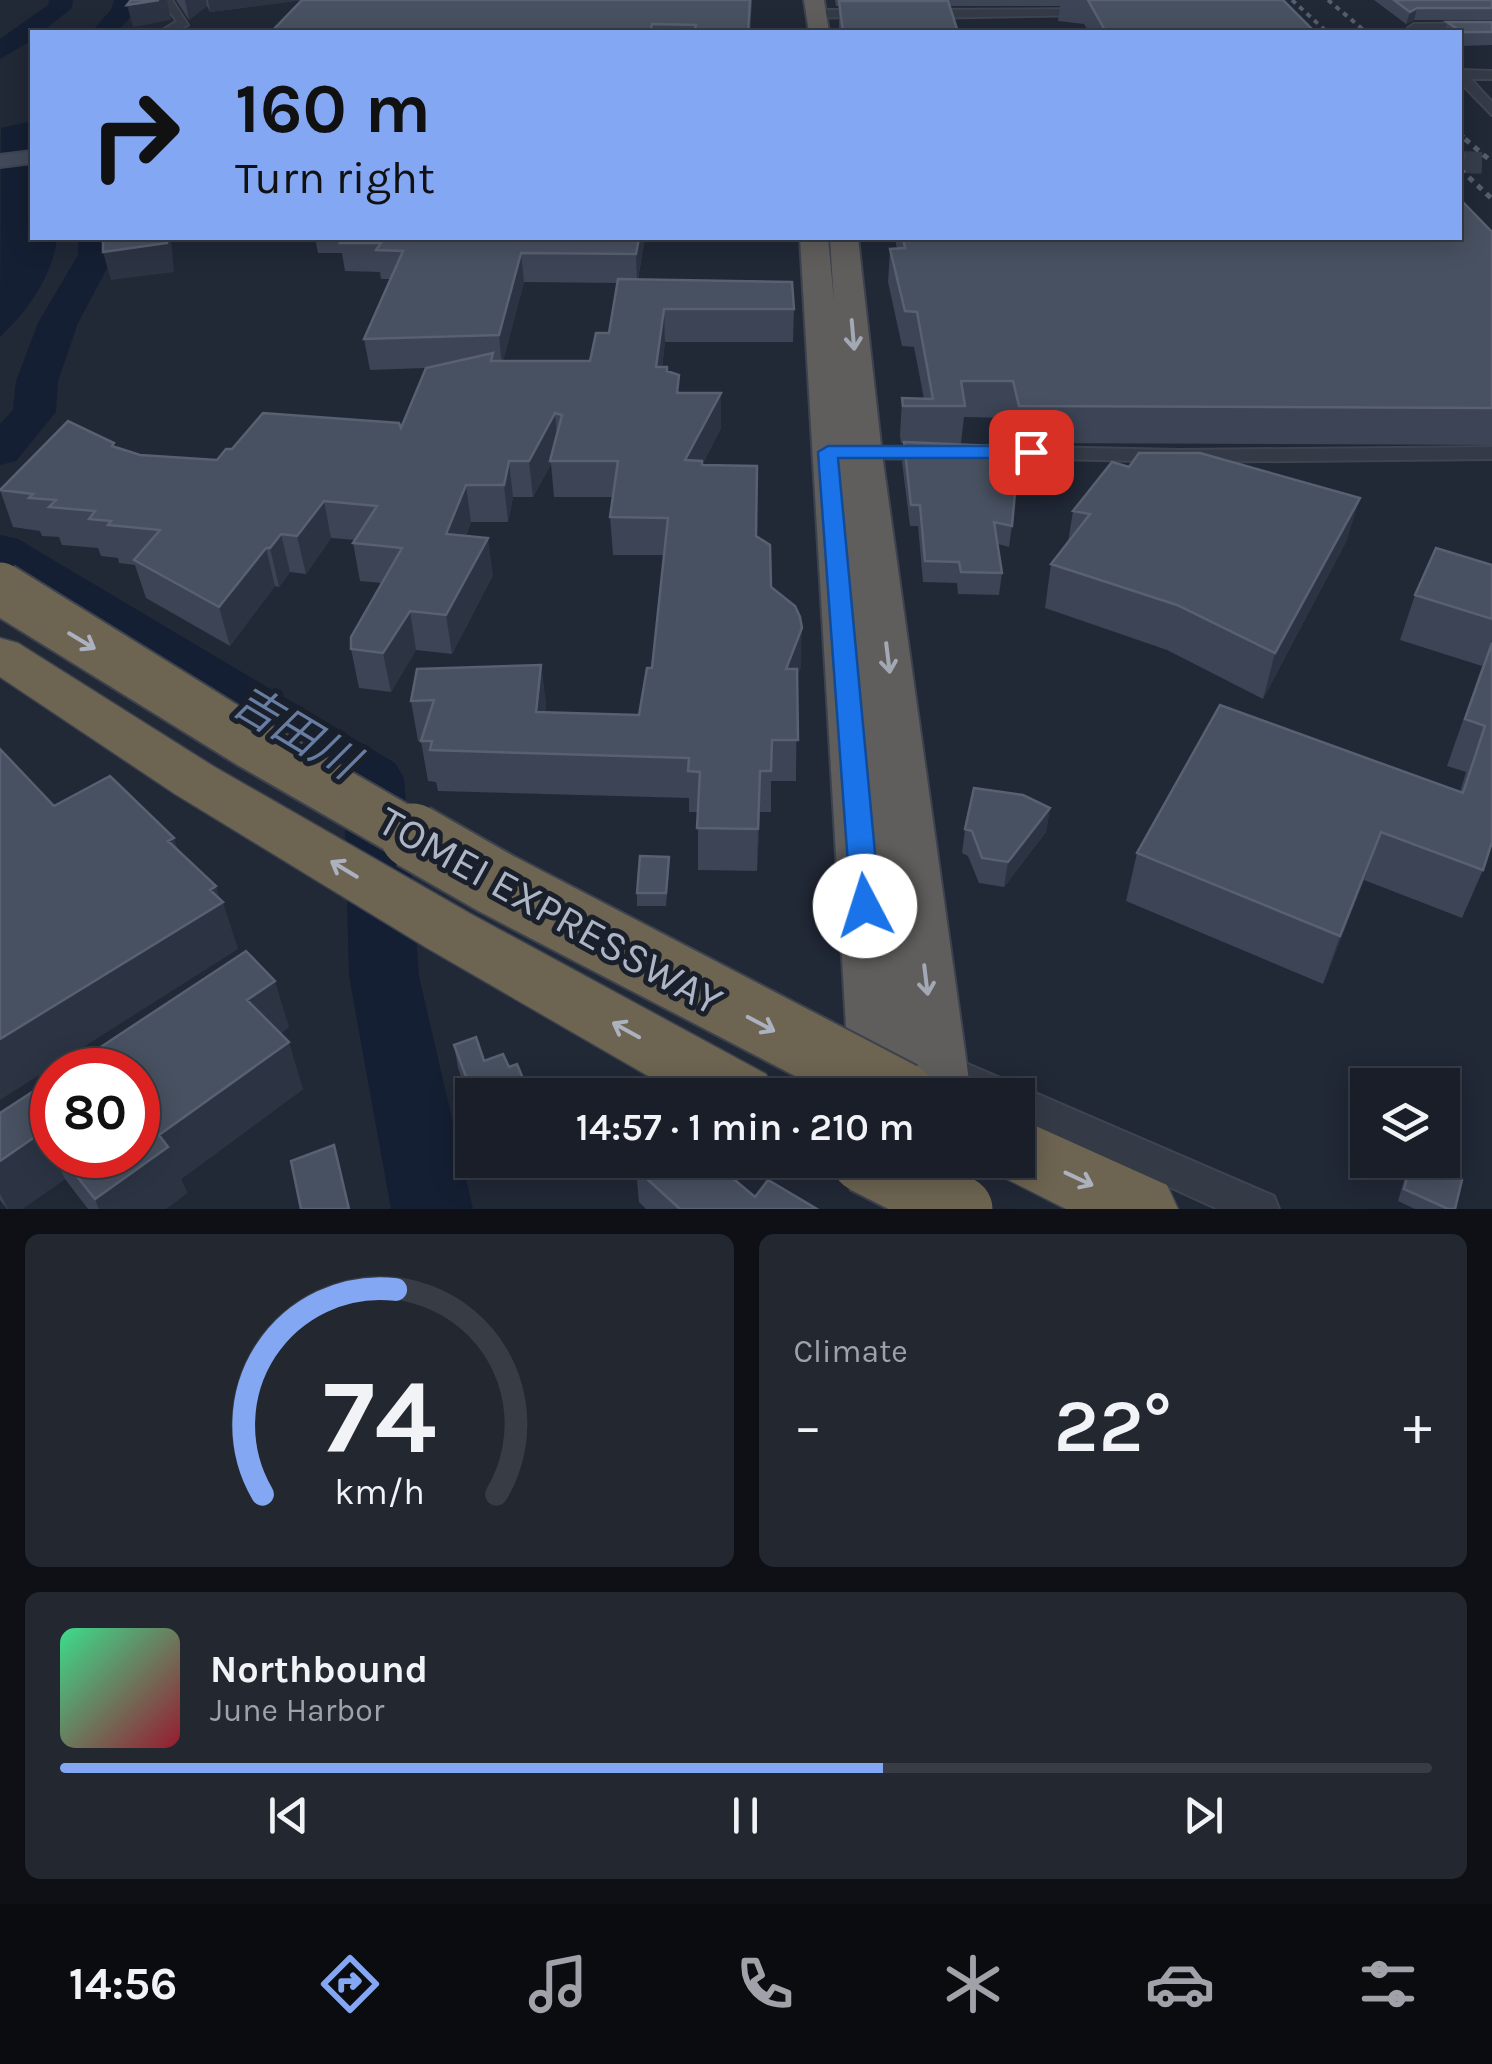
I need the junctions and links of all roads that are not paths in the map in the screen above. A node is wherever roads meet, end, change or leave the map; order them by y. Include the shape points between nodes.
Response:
1 (166, 0) edge
2 (1109, 13) edge
3 (894, 14) edge
4 (914, 14) edge
5 (817, 16) edge
6 (1492, 26) edge
7 (170, 30) edge
8 (1416, 30) edge
9 (1462, 74) edge
10 (1462, 75) edge
11 (1492, 75) edge
12 (1492, 111) edge
13 (30, 157) edge
14 (0, 161) edge
15 (814, 240) edge
16 (844, 240) edge
17 (846, 453) junction
18 (1492, 453) edge
19 (0, 588) edge
20 (0, 654) edge
21 (712, 1078) edge
22 (880, 1078) edge
23 (911, 1078) edge
24 (925, 1078) edge
25 (1035, 1109) edge
26 (1035, 1158) edge
27 (887, 1178) edge
28 (898, 1178) edge
29 (950, 1178) edge
30 (890, 1209) edge
31 (956, 1209) edge
32 (1141, 1209) edge
33 (1260, 1209) edge

1 - 7 street via 184,22
2 - 4 street
3 - 5 street
6 - 8 street
9 - 11 street
10 - 12 street
13 - 14 main road
15 - 17 highway
16 -> 17 highway
17 - 18 street
17 - 22 highway
17 -> 24 highway
19 -> 23 highway, TOMEI EXPRESSWAY, bridge via 235,734 495,882
21 -> 20 highway, TOMEI EXPRESSWAY via 194,780
25 - 33 street
26 -> 32 highway
27 - 30 highway
28 - 31 highway, bridge
29 - 31 highway

